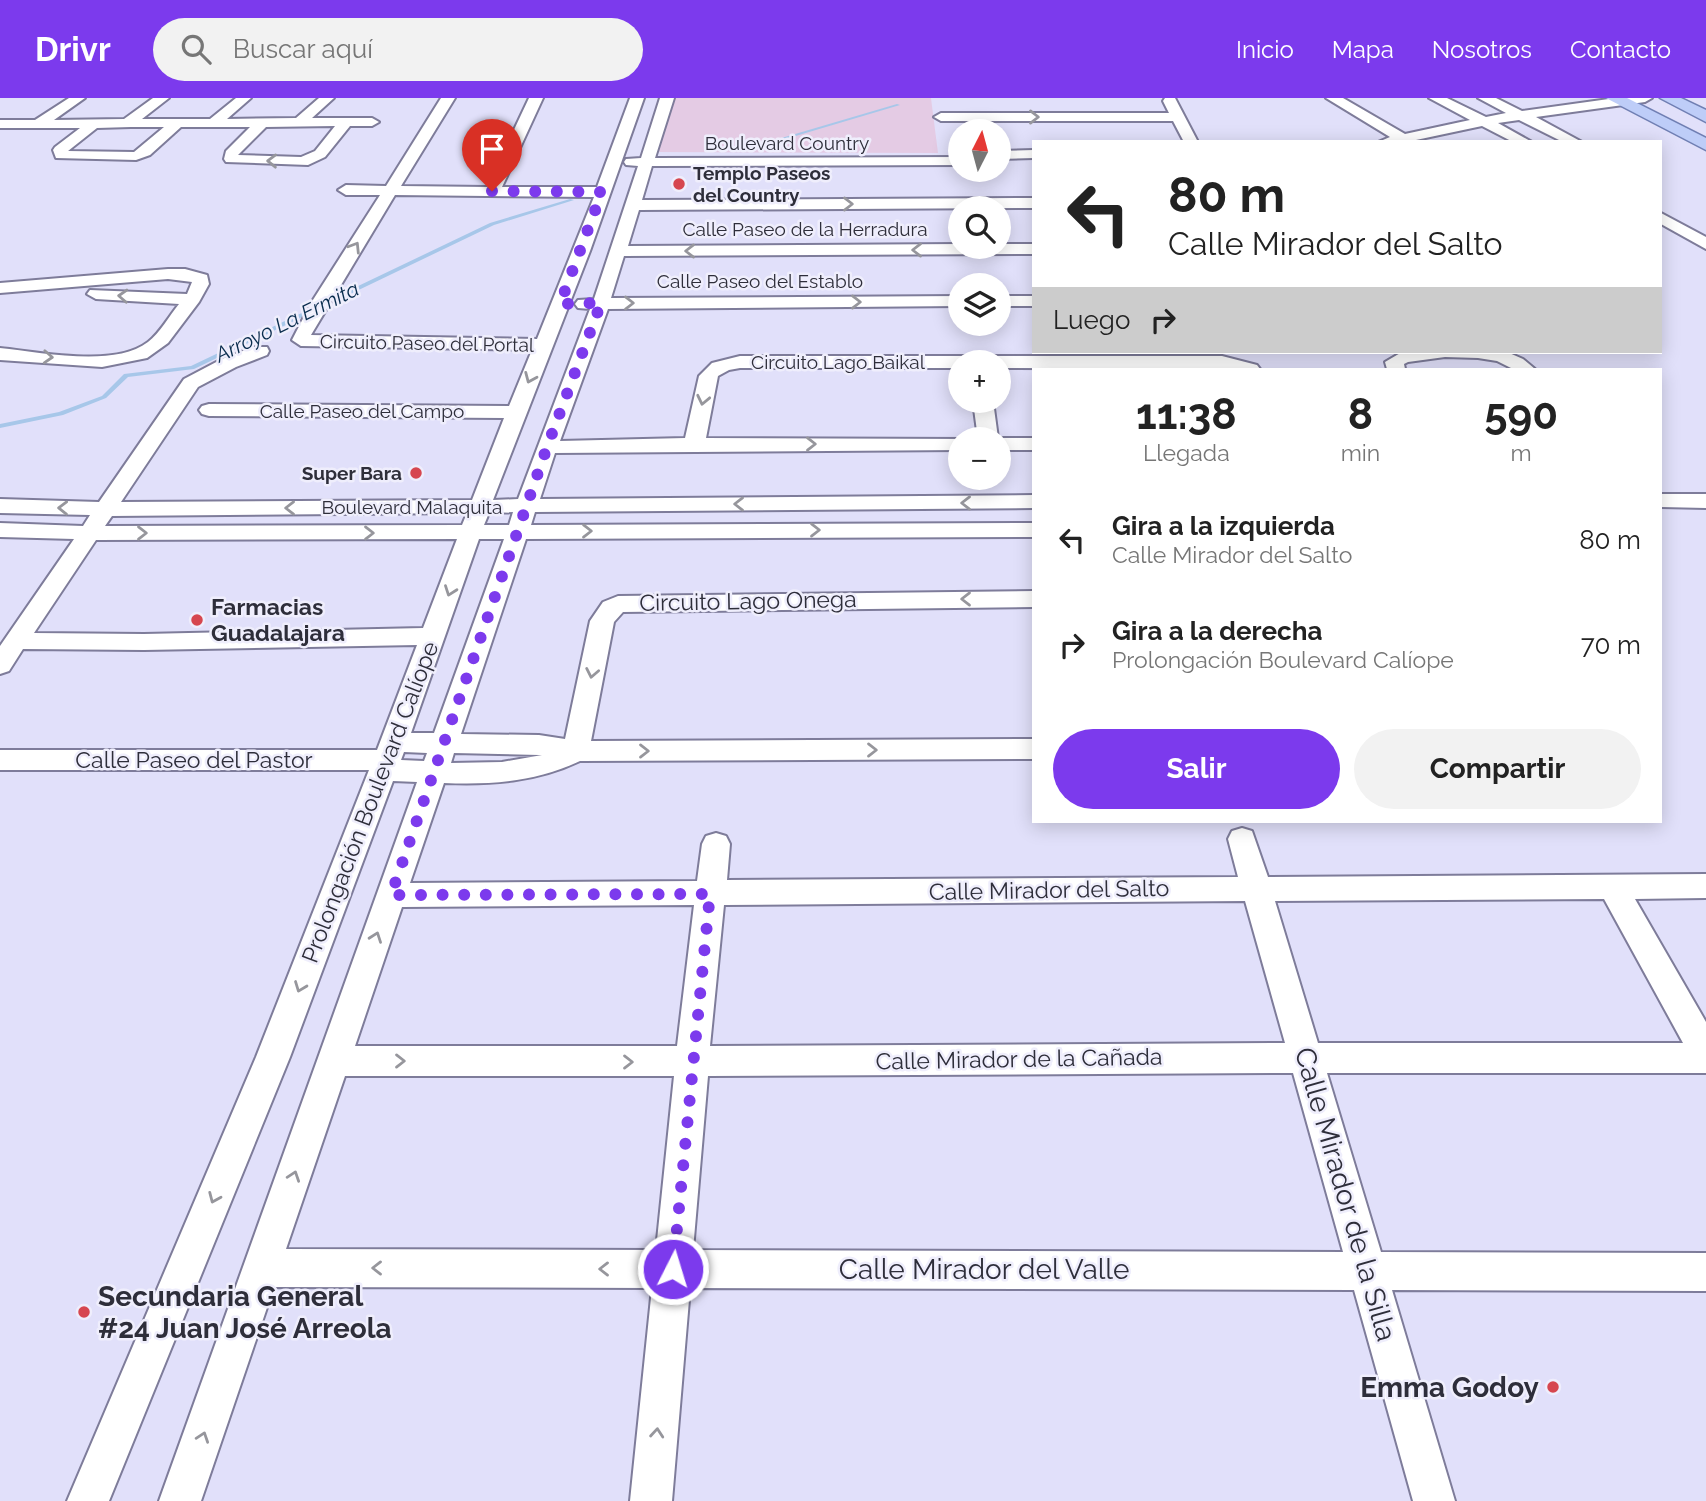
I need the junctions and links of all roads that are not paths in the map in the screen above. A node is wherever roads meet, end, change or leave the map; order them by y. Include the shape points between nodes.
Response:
1 (78, 98) edge
2 (162, 98) edge
3 (244, 98) edge
4 (327, 98) edge
5 (448, 98) edge
6 (536, 98) edge
7 (638, 98) edge
8 (667, 98) edge
9 (938, 98) edge
10 (1168, 98) edge
11 (1333, 98) edge
12 (1436, 98) edge
13 (1485, 98) edge
14 (1643, 101) edge
15 (1178, 117) junction
16 (1706, 117) edge
17 (1528, 118) junction
18 (1483, 121) junction
19 (263, 122) junction
20 (300, 122) junction
21 (346, 122) junction
22 (372, 122) dead end
23 (213, 123) junction
24 (176, 124) junction
25 (1, 125) edge
26 (36, 125) junction
27 (92, 125) junction
28 (125, 125) junction
29 (1499, 129) junction
30 (942, 136) junction
31 (1190, 140) edge
32 (1408, 140) edge
33 (1447, 140) edge
34 (1521, 140) edge
35 (1571, 140) edge
36 (948, 142) edge
37 (1705, 142) edge
38 (1032, 154) edge
39 (1012, 155) edge
40 (615, 158) junction
41 (648, 158) junction
42 (948, 161) edge
43 (1012, 161) edge
44 (1032, 161) edge
45 (346, 190) dead end
46 (390, 190) junction
47 (492, 191) junction
48 (602, 192) junction
49 (1032, 203) edge
50 (632, 205) junction
51 (1662, 219) edge
52 (1706, 244) edge
53 (1032, 249) edge
54 (618, 251) junction
55 (0, 288) edge
56 (191, 300) junction
57 (948, 301) edge
58 (1011, 301) edge
59 (1032, 301) edge
60 (601, 303) junction
61 (560, 304) junction
62 (544, 345) junction
63 (260, 351) dead end
64 (0, 354) edge
65 (1410, 354) edge
66 (1443, 354) edge
67 (948, 362) edge
68 (1011, 362) edge
69 (1246, 368) edge
70 (1396, 368) edge
71 (1524, 368) edge
72 (209, 410) dead end
73 (515, 412) junction
74 (694, 444) junction
75 (948, 444) edge
76 (1011, 444) edge
77 (1032, 444) edge
78 (649, 445) junction
79 (544, 456) junction
80 (1662, 501) edge
81 (1706, 501) edge
82 (1032, 502) edge
83 (0, 506) edge
84 (106, 509) junction
85 (523, 518) junction
86 (477, 519) junction
87 (0, 530) edge
88 (1032, 530) edge
89 (90, 533) junction
90 (1032, 599) edge
91 (433, 636) junction
92 (17, 641) junction
93 (0, 665) edge
94 (444, 743) junction
95 (1032, 749) edge
96 (576, 751) junction
97 (388, 757) junction
98 (0, 760) edge
99 (435, 771) junction
100 (1241, 839) dead end
101 (716, 844) dead end
102 (1706, 886) edge
103 (1614, 887) junction
104 (1257, 888) junction
105 (710, 894) junction
106 (391, 895) junction
107 (1306, 1056) junction
108 (1706, 1056) edge
109 (332, 1061) junction
110 (692, 1062) junction
111 (262, 1268) junction
112 (673, 1269) junction
113 (1367, 1269) junction
114 (1706, 1272) edge
115 (88, 1501) edge
116 (180, 1501) edge
117 (651, 1501) edge
118 (1434, 1501) edge

1 - 26 street
2 - 28 street
3 - 23 street
4 - 20 street
5 - 46 street, Circuito Paseo del Portal
6 - 47 street
7 - 40 street, Prolongación Boulevard Calíope
8 - 41 street, Prolongación Boulevard Calíope
9 - 30 street
10 - 15 street
11 - 32 street
12 - 18 street
13 - 17 street
14 - 16 main road
14 - 17 street
14 - 37 main road
30 -> 15 street
15 - 31 street
17 - 18 street
17 - 29 street
17 - 35 street
18 - 29 street
18 - 32 street
19 - 20 street
21 -> 19 street via 314,158 303,162 231,159
19 - 23 street
20 - 21 street
21 - 22 street
23 - 24 street
24 - 27 street via 135,156 61,155 60,150
24 - 28 street
25 - 26 street
26 - 27 street
27 - 28 street
29 - 33 street
29 - 34 street
30 - 36 street, Boulevard Country
30 - 41 street, Boulevard Country
38 - 39 street
40 - 41 street, Boulevard Country
40 - 48 street, Prolongación Boulevard Calíope
41 - 42 street, Boulevard Country
41 - 50 street, Prolongación Boulevard Calíope
43 - 44 street
45 - 46 street
46 - 47 street
62 -> 46 street, Circuito Paseo del Portal via 302,341 320,303
47 - 48 street
48 - 61 street, Prolongación Boulevard Calíope
50 -> 49 street
50 - 54 street, Prolongación Boulevard Calíope
51 - 52 street
53 -> 54 street, Calle Paseo de la Herradura
54 - 60 street, Prolongación Boulevard Calíope
56 -> 55 street
55 - 56 street via 185,274 201,279
64 -> 56 street via 122,360 155,345
60 -> 57 street, Calle Paseo del Establo
58 - 59 street
60 - 61 street, Calle Paseo del Establo
60 - 79 street, Prolongación Boulevard Calíope
61 - 62 street, Prolongación Boulevard Calíope
62 -> 73 street, Prolongación Boulevard Calíope
63 - 84 street via 191,383
65 - 70 street via 1400,356 1394,362
66 - 71 street via 1500,356
67 -> 74 street, Circuito Lago Baikal via 724,365 709,376
68 - 69 street, Circuito Lago Baikal via 1222,362
72 - 73 street, Calle Paseo del Campo
73 - 86 street, Prolongación Boulevard Calíope
74 -> 75 street
74 - 78 street
76 - 77 street
78 - 79 street
78 - 79 street via 592,459
79 - 85 street, Prolongación Boulevard Calíope
80 - 81 street
82 -> 85 street, Boulevard Malaquita
84 -> 83 street, Boulevard Malaquita
86 -> 84 street, Boulevard Malaquita
84 - 89 street
85 - 86 street, Boulevard Malaquita
85 -> 88 street, Boulevard Malaquita
85 - 94 street, Prolongación Boulevard Calíope
89 -> 86 street, Boulevard Malaquita
86 -> 91 street, Prolongación Boulevard Calíope
87 - 89 street, Boulevard Malaquita
89 - 92 street
90 -> 96 street, Circuito Lago Onega via 618,604 603,621
91 - 92 street
91 - 97 street, Prolongación Boulevard Calíope
92 - 93 street
94 - 96 street via 539,745
94 - 97 street
94 - 99 street, Prolongación Boulevard Calíope
96 -> 95 street
96 - 99 street via 542,766 516,770
97 - 98 street, Calle Paseo del Pastor
97 - 99 street
97 -> 115 street, Prolongación Boulevard Calíope via 272,1057
99 - 106 street, Prolongación Boulevard Calíope
100 - 104 street, Calle Mirador de la Silla
101 - 105 street
102 - 103 street, Calle Mirador del Salto
103 - 104 street, Calle Mirador del Salto
103 - 108 street
104 - 105 street, Calle Mirador del Salto
104 - 107 street, Calle Mirador de la Silla
105 - 106 street, Calle Mirador del Salto
105 - 110 street
109 -> 106 street, Prolongación Boulevard Calíope
107 - 108 street, Calle Mirador de la Cañada
107 - 110 street, Calle Mirador de la Cañada
107 - 113 street, Calle Mirador de la Silla
109 -> 110 street, Calle Mirador de la Cañada
111 -> 109 street, Prolongación Boulevard Calíope
110 - 112 street
112 -> 111 street, Calle Mirador del Valle
116 -> 111 street, Prolongación Boulevard Calíope
112 - 113 street, Calle Mirador del Valle
117 -> 112 street
113 - 114 street, Calle Mirador del Valle
113 - 118 street, Calle Mirador de la Silla

